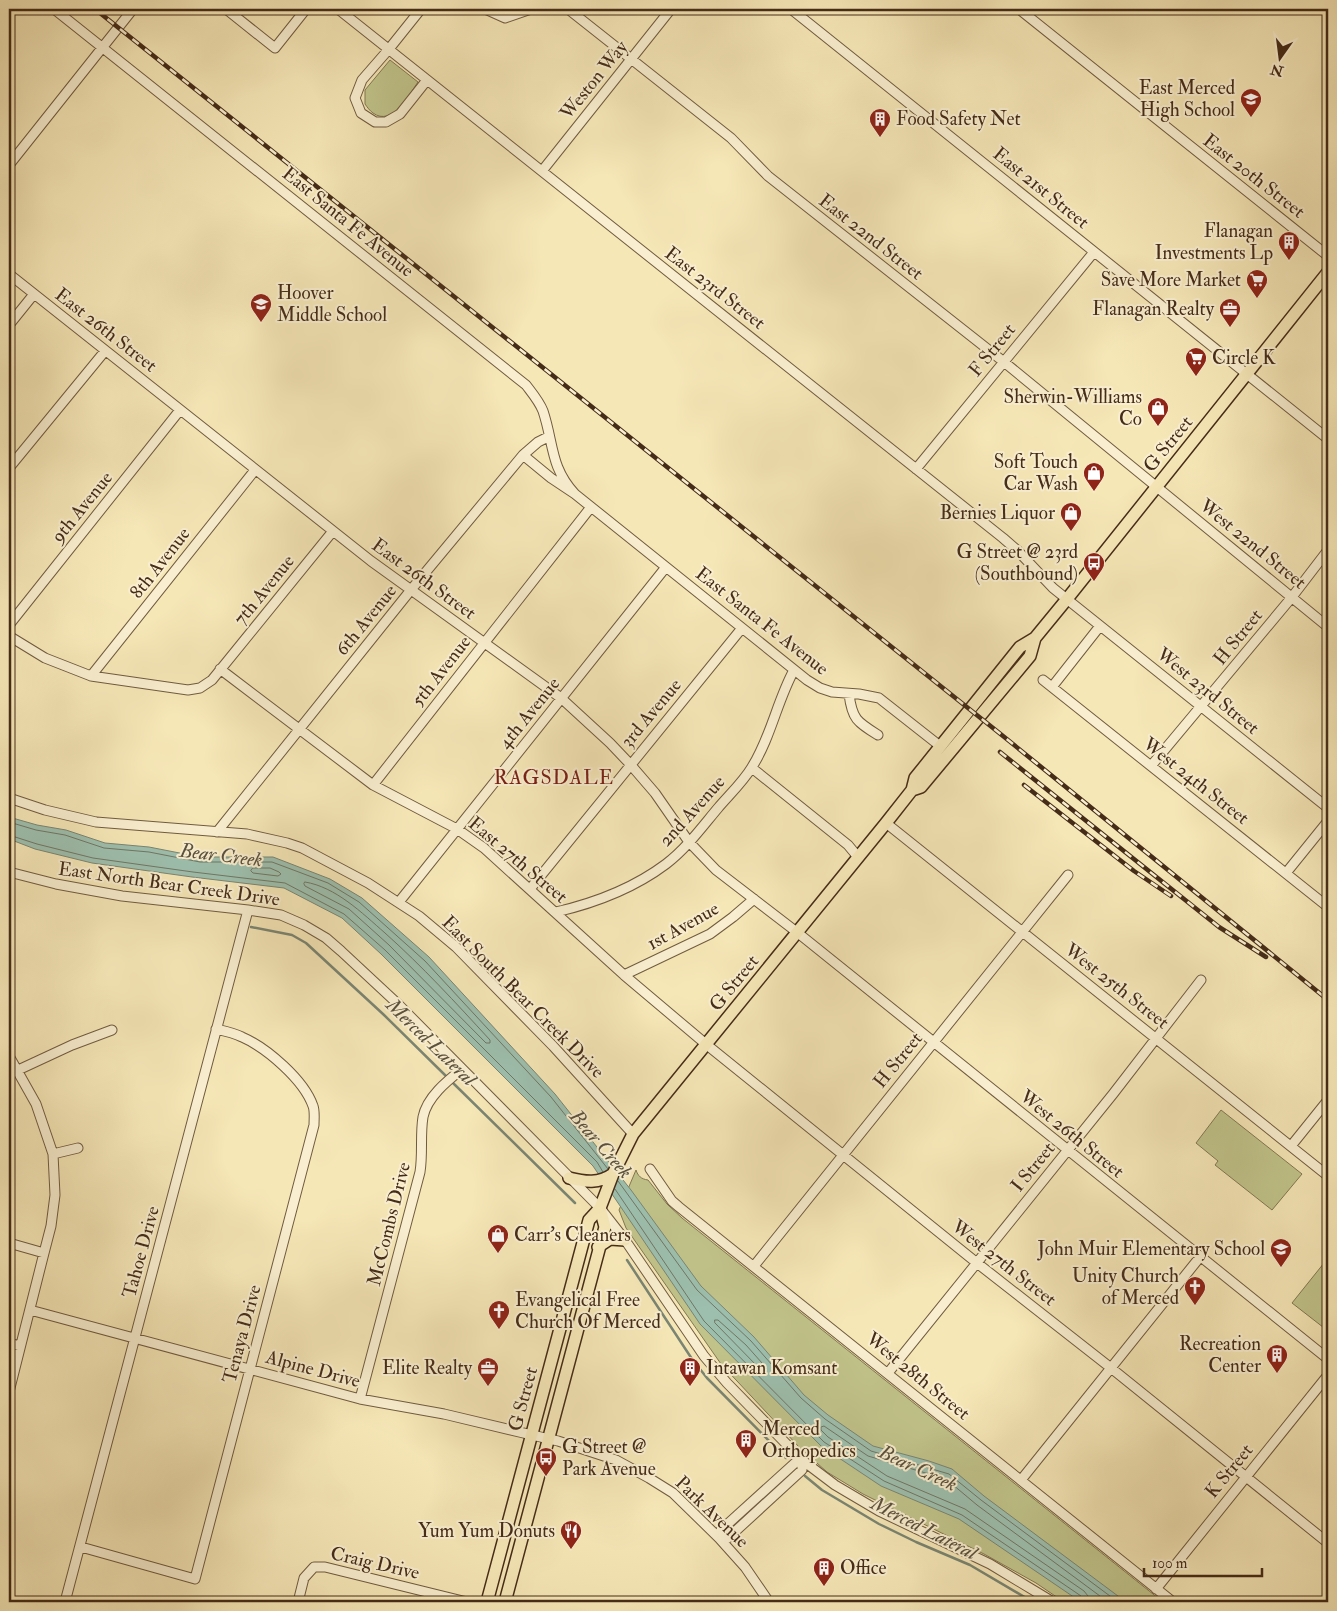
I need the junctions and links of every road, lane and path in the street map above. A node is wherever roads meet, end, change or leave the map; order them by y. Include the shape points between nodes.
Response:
1 (54, 9) edge
2 (134, 9) edge
3 (226, 9) edge
4 (306, 9) edge
5 (338, 9) edge
6 (421, 9) edge
7 (485, 9) edge
8 (531, 9) edge
9 (568, 9) edge
10 (671, 9) edge
11 (791, 9) edge
12 (1019, 9) edge
13 (1030, 12) edge
14 (102, 48) junction
15 (389, 49) junction
16 (632, 59) junction
17 (427, 80) junction
18 (9, 165) edge
19 (542, 171) junction
20 (1094, 252) junction
21 (1328, 256) edge
22 (1328, 272) edge
23 (9, 274) edge
24 (34, 294) junction
25 (9, 325) edge
26 (105, 351) junction
27 (1004, 362) junction
28 (1246, 375) junction
29 (180, 410) junction
30 (548, 437) junction
31 (1328, 439) edge
32 (523, 456) junction
33 (9, 468) edge
34 (916, 469) junction
35 (255, 470) junction
36 (1157, 487) junction
37 (576, 494) junction
38 (591, 507) junction
39 (333, 531) junction
40 (1328, 550) edge
41 (666, 567) junction
42 (410, 591) junction
43 (1292, 597) junction
44 (1067, 599) junction
45 (9, 625) edge
46 (1100, 626) junction
47 (1328, 626) edge
48 (742, 628) junction
49 (9, 636) edge
50 (1035, 638) junction
51 (484, 642) junction
52 (220, 669) junction
53 (794, 670) junction
54 (91, 676) junction
55 (1043, 680) dead end
56 (1052, 687) junction
57 (849, 694) junction
58 (561, 698) junction
59 (1202, 707) junction
60 (299, 730) junction
61 (878, 735) dead end
62 (940, 746) junction
63 (630, 764) junction
64 (1151, 766) junction
65 (752, 768) junction
66 (373, 785) junction
67 (912, 790) junction
68 (9, 798) edge
69 (1328, 808) edge
70 (1328, 821) edge
71 (886, 823) junction
72 (457, 829) junction
73 (217, 832) junction
74 (689, 842) junction
75 (858, 857) junction
76 (1286, 873) junction
77 (1068, 875) dead end
78 (9, 876) edge
79 (530, 889) junction
80 (754, 899) junction
81 (399, 902) junction
82 (1328, 907) edge
83 (248, 910) junction
84 (556, 912) junction
85 (1022, 931) junction
86 (798, 933) junction
87 (624, 975) junction
88 (1201, 980) dead end
89 (216, 1029) junction
90 (112, 1030) dead end
91 (1156, 1038) junction
92 (933, 1043) junction
93 (707, 1045) junction
94 (9, 1056) edge
95 (16, 1071) junction
96 (459, 1072) junction
97 (1328, 1100) edge
98 (633, 1134) junction
99 (1291, 1146) junction
100 (78, 1148) dead end
101 (1067, 1150) junction
102 (53, 1154) junction
103 (842, 1155) junction
104 (650, 1169) dead end
105 (613, 1174) junction
106 (1328, 1176) edge
107 (569, 1178) junction
108 (601, 1203) junction
109 (625, 1240) junction
110 (9, 1243) edge
111 (598, 1247) junction
112 (44, 1253) junction
113 (1200, 1258) junction
114 (977, 1263) junction
115 (754, 1266) junction
116 (30, 1310) junction
117 (135, 1339) junction
118 (9, 1343) edge
119 (20, 1346) junction
120 (1328, 1359) edge
121 (1111, 1368) junction
122 (249, 1369) junction
123 (888, 1373) junction
124 (1328, 1375) edge
125 (9, 1392) edge
126 (360, 1399) junction
127 (532, 1435) junction
128 (548, 1439) junction
129 (802, 1460) junction
130 (784, 1473) junction
131 (1246, 1476) junction
132 (791, 1480) junction
133 (1020, 1480) junction
134 (767, 1488) junction
135 (775, 1495) junction
136 (719, 1538) junction
137 (1328, 1543) edge
138 (80, 1547) junction
139 (1156, 1589) junction
140 (66, 1602) edge
141 (298, 1602) edge
142 (467, 1602) edge
143 (487, 1602) edge
144 (505, 1602) edge
145 (769, 1602) edge
146 (1053, 1602) edge
147 (1173, 1602) edge

1 - 14 street, East Santa Fe Avenue
2 - 14 street
3 - 4 street via 275,48
5 - 15 street, East 23rd Street
6 - 15 street
7 - 8 street via 505,18
9 - 16 street, East 22nd Street
10 - 16 street, Weston Way
11 - 20 street, East 21st Street
12 - 13 street, East 20th Street
13 - 21 street, East 20th Street
14 - 18 street
14 - 30 street, East Santa Fe Avenue via 526,385 543,411
15 - 17 street, East 23rd Street
15 - 17 street via 362,80 356,98 361,113 375,122 386,122 400,114
16 - 19 street, Weston Way
16 - 27 street, East 22nd Street via 731,138 768,176
17 - 19 street, East 23rd Street
19 - 34 street, East 23rd Street
20 - 27 street, F Street
20 - 28 street, East 21st Street
22 - 28 main road, G Street
23 - 24 street, East 26th Street
24 - 25 street
24 - 26 street, East 26th Street
26 - 29 street, East 26th Street
26 - 33 street
27 - 34 street, F Street
27 - 36 street, East 22nd Street
28 - 31 street, East 21st Street
28 - 36 main road, G Street
29 - 35 street, East 26th Street
29 - 45 street, 9th Avenue
30 - 32 street, 6th Avenue
30 - 37 street, East Santa Fe Avenue via 560,473
32 - 37 street, East Santa Fe Avenue
32 - 42 street, 6th Avenue
34 - 44 street, East 23rd Street via 1018,551 1045,581
35 - 39 street, East 26th Street
35 - 54 street, 8th Avenue
36 - 43 street, West 22nd Street
36 - 44 main road, G Street
37 - 38 street, East Santa Fe Avenue
38 - 41 street, East Santa Fe Avenue
38 - 51 street, 5th Avenue
39 - 42 street, East 26th Street
39 - 52 street, 7th Avenue
40 - 43 street, H Street
41 - 48 street, East Santa Fe Avenue
41 - 58 street, 4th Avenue
42 - 51 street, East 26th Street
42 - 60 street, 6th Avenue
43 - 47 street, West 22nd Street
43 - 59 street, H Street
44 - 46 street, West 23rd Street
44 - 50 main road, G Street
46 - 56 street
46 - 59 street, West 23rd Street
48 - 53 street, East Santa Fe Avenue
48 - 63 street, 3rd Avenue
49 - 54 street, 7th Avenue via 45,658
50 - 62 main road, G Street via 1020,647
50 - 67 main road, G Street via 1030,656 921,787
51 - 58 street, East 26th Street
51 - 66 street, 5th Avenue
52 - 54 street, 7th Avenue via 200,688 188,690
52 - 60 street, East 27th Street
53 - 57 street, East Santa Fe Avenue via 820,688
53 - 65 street, 2nd Avenue
55 - 56 street, West 24th Street
56 - 64 street, West 24th Street
57 - 61 street via 853,715
57 - 62 street, East Santa Fe Avenue via 882,700
58 - 63 street, East 26th Street
58 - 72 street, 4th Avenue
59 - 64 street, H Street
59 - 69 street, West 23rd Street
60 - 66 street, East 27th Street
60 - 73 street, 6th Avenue
62 - 67 main road, G Street via 915,778
63 - 74 street, East 26th Street via 655,792
63 - 79 street, 3rd Avenue
64 - 76 street, West 24th Street
65 - 74 street, 2nd Avenue
65 - 75 street via 848,845
66 - 72 street, East 27th Street
67 - 71 main road, G Street
68 - 73 street, East South Bear Creek Drive via 96,822
70 - 76 street
71 - 75 main road, G Street
71 - 85 street, West 25th Street
72 - 79 street, East 27th Street
72 - 81 street, 4th Avenue
73 - 81 street, East South Bear Creek Drive via 263,837 302,848
74 - 80 street, East 26th Street via 716,870
74 - 84 street, 2nd Avenue via 667,863 620,891
75 - 86 main road, G Street
76 - 82 street, West 24th Street
77 - 85 street, H Street
78 - 83 street, East North Bear Creek Drive via 122,896
79 - 84 street, East 27th Street
80 - 86 street, East 26th Street
80 - 87 street, 1st Avenue via 710,934
81 - 98 street, East South Bear Creek Drive via 456,947
83 - 89 street, Tahoe Drive
83 - 96 street, East North Bear Creek Drive via 281,915 326,938 399,1005
84 - 87 street, East 27th Street
85 - 91 street, West 25th Street
85 - 92 street, H Street
86 - 92 street, West 26th Street
86 - 93 main road, G Street
87 - 93 street, East 27th Street
88 - 91 street, I Street
89 - 117 street, Tahoe Drive
89 - 122 street, Tenaya Drive via 240,1036 270,1054 307,1092 314,1108 314,1125
90 - 95 street
91 - 99 street, West 25th Street
91 - 101 street, I Street
92 - 101 street, West 26th Street
92 - 103 street, H Street
93 - 98 main road, G Street
93 - 103 street, West 27th Street
94 - 95 street
95 - 102 street via 36,1104
96 - 107 street, East North Bear Creek Drive
96 - 126 street, McCombs Drive via 435,1093 424,1115 420,1172
97 - 99 street
98 - 105 main road, G Street
99 - 106 street, West 25th Street
100 - 102 street
101 - 113 street, West 26th Street
101 - 114 street, I Street
102 - 112 street via 54,1195
103 - 114 street, West 27th Street
103 - 115 street, H Street
104 - 115 street, West 28th Street via 672,1201
105 - 107 main road via 591,1182
105 - 108 main road, G Street
107 - 108 street, East North Bear Creek Drive
108 - 109 street, East North Bear Creek Drive
108 - 111 main road, G Street via 605,1227
108 - 127 main road, G Street via 589,1220
109 - 111 main road via 610,1239
109 - 129 street, East North Bear Creek Drive via 704,1356
110 - 112 street
111 - 128 main road, G Street
112 - 116 street
113 - 120 street, West 26th Street
113 - 121 street
114 - 121 street, West 27th Street
114 - 123 street, I Street
115 - 123 street, West 28th Street
116 - 117 street, Alpine Drive
116 - 119 street
117 - 122 street, Alpine Drive
117 - 138 street, Tahoe Drive
118 - 119 street
119 - 125 street
121 - 131 street, West 27th Street
121 - 133 street
122 - 126 street, Alpine Drive
122 - 138 street, Tenaya Drive via 195,1579
123 - 133 street, West 28th Street
124 - 131 street, K Street
126 - 127 street, Alpine Drive via 444,1414
127 - 128 street, Park Avenue
127 - 143 main road, G Street
128 - 136 street, Park Avenue via 616,1460 649,1478 673,1493
128 - 144 main road, G Street
129 - 130 street
129 - 132 street via 802,1470
129 - 146 street, East North Bear Creek Drive via 835,1485 879,1511 990,1564
130 - 132 street
130 - 134 street
131 - 137 street, West 27th Street
131 - 139 street, K Street
132 - 135 street
133 - 139 street, West 28th Street
134 - 135 street
134 - 136 street via 721,1530
135 - 136 street via 728,1538
136 - 145 street, Park Avenue via 745,1567
138 - 140 street, Tahoe Drive
139 - 147 street, West 28th Street
141 - 142 street, Craig Drive via 304,1578 314,1567 325,1567

